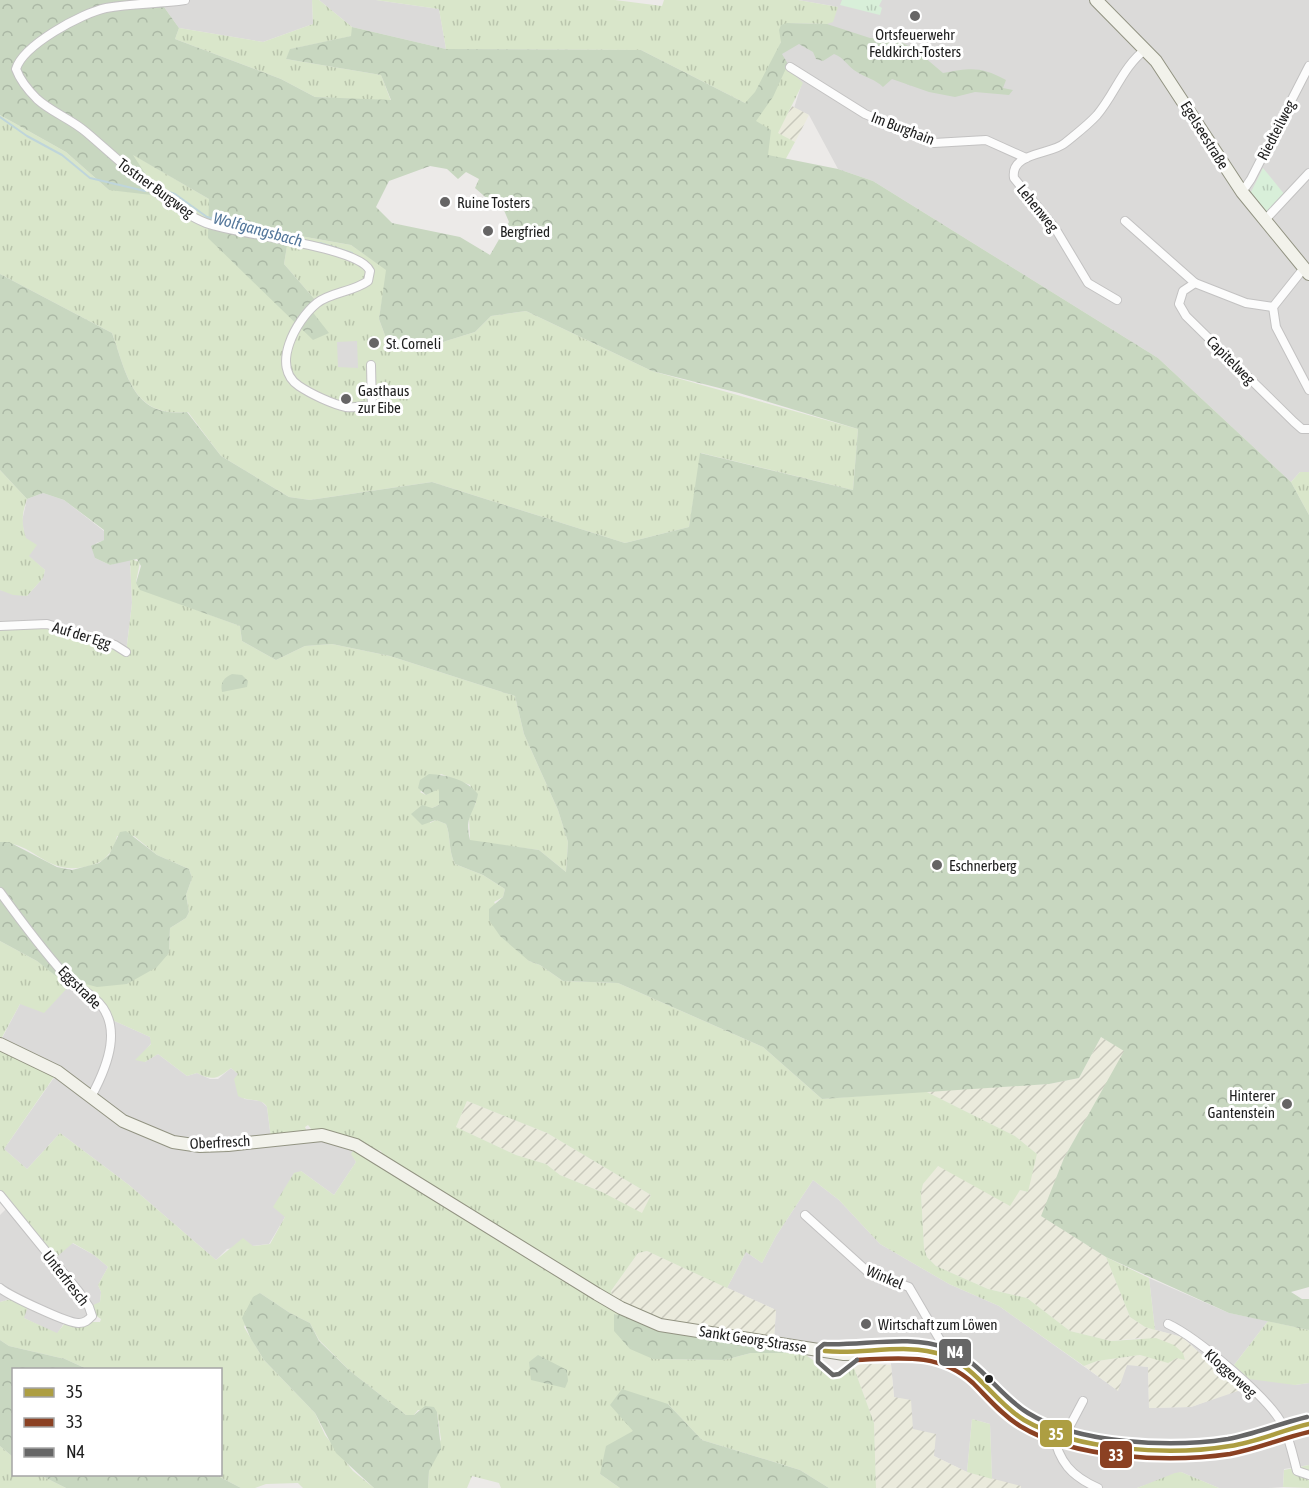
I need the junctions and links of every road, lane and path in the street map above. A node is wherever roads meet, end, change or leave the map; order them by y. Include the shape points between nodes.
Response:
1 (185, 0) edge
2 (1096, 0) edge
3 (1146, 49) junction
4 (1309, 66) edge
5 (790, 67) dead end
6 (1026, 158) junction
7 (1309, 173) edge
8 (1242, 192) junction
9 (1125, 221) dead end
10 (1264, 221) junction
11 (1306, 271) edge
12 (1195, 283) junction
13 (1117, 300) dead end
14 (1273, 307) junction
15 (371, 365) dead end
16 (1309, 390) edge
17 (1309, 429) edge
18 (0, 626) edge
19 (126, 652) dead end
20 (0, 892) edge
21 (0, 1044) edge
22 (92, 1095) junction
23 (388, 1166) joint
24 (0, 1195) edge
25 (805, 1215) dead end
26 (0, 1288) edge
27 (1168, 1324) dead end
28 (942, 1355) junction
29 (1083, 1401) dead end
30 (1309, 1424) edge
31 (1285, 1430) junction
32 (1059, 1435) junction
33 (1309, 1475) edge
34 (1098, 1488) edge

1 - 15 street, Tostner Burgweg via 106,8 86,15 24,52 16,69 18,76 37,99 205,223 361,260 370,271 368,281 317,303 292,338 285,362 291,379 299,386 347,408 360,405 372,409
2 - 3 street, Egelseestraße
3 - 6 street via 1135,57 1096,116 1062,146
3 - 8 street, Egelseestraße
4 - 8 street, Riedteilweg
5 - 6 street, Im Burghain via 865,114 934,143 986,140
6 - 13 street, Lehenweg via 1012,171 1014,178 1055,228 1088,283
7 - 10 street
8 - 10 street, Egelseestraße
9 - 12 street
10 - 11 street, Egelseestraße
11 - 14 street
12 - 14 street via 1246,303
12 - 17 street, Capitelweg via 1180,295 1179,304 1186,316 1294,422
14 - 16 street via 1276,327
18 - 19 street, Auf der Egg via 47,624
20 - 22 street, Eggstraße via 65,975 105,1012 110,1026 110,1051
21 - 22 street, Oberfresch via 58,1072
22 - 23 street, Oberfresch via 123,1121 173,1142 219,1145 328,1135 356,1145
23 - 28 street, Sankt Georg-Strasse via 645,1320 844,1354 918,1350
24 - 26 street, Unterfresch via 79,1292 92,1316 86,1322 75,1323 20,1301
25 - 28 street, Winkel via 868,1272 909,1287 940,1340
27 - 31 street, Kloggerweg via 1185,1332 1227,1366 1277,1416
28 - 32 street, Sankt Georg-Strasse via 961,1363 1025,1420
29 - 32 street
30 - 31 street, Sankt Georg-Strasse
31 - 32 street, Sankt Georg-Strasse via 1233,1446 1205,1449 1140,1447
31 - 33 street via 1297,1471
32 - 34 street via 1060,1458 1066,1468

